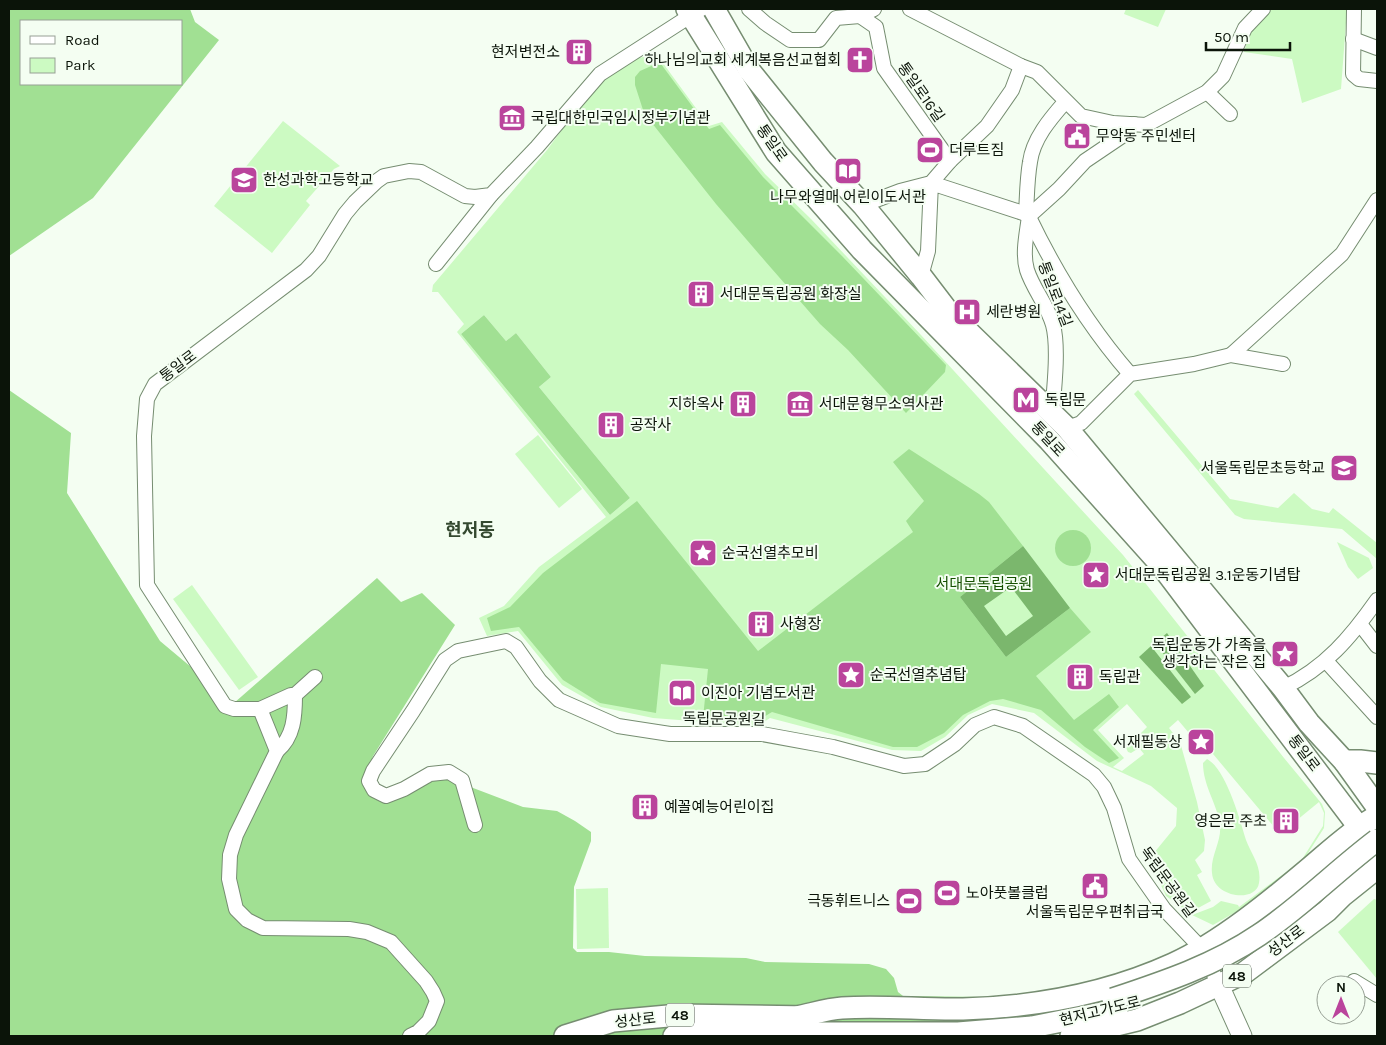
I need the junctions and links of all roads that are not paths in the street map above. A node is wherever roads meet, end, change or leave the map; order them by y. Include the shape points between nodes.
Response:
1 (714, 9) edge
2 (749, 9) edge
3 (874, 9) edge
4 (910, 9) edge
5 (1263, 9) edge
6 (1354, 9) edge
7 (693, 11) edge
8 (860, 16) junction
9 (1353, 38) junction
10 (1377, 48) edge
11 (1021, 66) junction
12 (1377, 81) edge
13 (1207, 92) junction
14 (1065, 102) junction
15 (1230, 114) dead end
16 (1134, 124) junction
17 (950, 161) junction
18 (931, 183) junction
19 (491, 195) junction
20 (1377, 200) edge
21 (863, 205) junction
22 (1027, 215) junction
23 (436, 264) dead end
24 (921, 276) junction
25 (1232, 355) junction
26 (1283, 364) dead end
27 (1130, 374) junction
28 (1056, 427) junction
29 (1377, 600) edge
30 (1360, 624) junction
31 (1377, 646) edge
32 (1326, 661) junction
33 (315, 677) dead end
34 (1283, 688) junction
35 (295, 695) junction
36 (260, 709) junction
37 (1377, 717) edge
38 (277, 751) junction
39 (1344, 761) junction
40 (1377, 763) edge
41 (1343, 803) junction
42 (1377, 807) edge
43 (1368, 821) edge
44 (475, 825) dead end
45 (1341, 840) junction
46 (1377, 840) edge
47 (1377, 853) edge
48 (1312, 866) junction
49 (1377, 868) edge
50 (1377, 883) edge
51 (1327, 911) junction
52 (1201, 948) junction
53 (1219, 985) junction
54 (1366, 988) edge
55 (1377, 995) edge
56 (1115, 1004) junction
57 (799, 1026) edge
58 (779, 1032) junction
59 (410, 1036) edge
60 (565, 1036) edge
61 (674, 1036) edge
62 (1071, 1036) edge
63 (1242, 1036) edge

1 - 21 main road, 통일로 via 749,70 823,162
2 - 8 street via 790,40 819,40 836,18
3 - 8 street
4 - 11 street
5 - 13 street via 1245,28 1223,76
6 - 9 street
7 - 19 street, 통일로 via 600,74
7 - 28 main road, 통일로 via 776,152 862,250
8 - 17 street, 통일로16길 via 876,27 884,68
9 - 10 street
9 - 12 street via 1353,74 1359,79
11 - 14 street via 1036,72
11 - 17 street via 1012,90 986,126
13 - 15 street
13 - 16 street via 1146,125
14 - 16 street via 1081,116
14 - 22 street, 통일로14길 via 1046,124 1030,161
16 - 22 street via 1085,161 1059,189
17 - 18 street
18 - 21 street
18 - 22 street
18 - 24 street via 928,252
19 - 23 street, 통일로
19 - 36 street, 통일로 via 465,196 421,172 395,173 377,181 345,214 319,256 306,270 155,384 147,399 144,436 147,585 225,706
20 - 25 street via 1342,254
21 - 24 main road, 통일로
22 - 27 street, 통일로14길 via 1083,313
22 - 28 street, 통일로14길 via 1025,261 1055,334
24 - 28 main road, 통일로 via 950,314
25 - 26 street
25 - 27 street
27 - 28 street, 통일로 via 1081,423
28 - 34 main road, 통일로
28 - 41 main road, 통일로
29 - 30 street
30 - 31 street
30 - 32 street
32 - 34 street
32 - 37 street
33 - 35 street
34 - 39 main road, 통일로
35 - 36 street
35 - 38 street via 296,717 284,745
36 - 38 street
38 - 59 street via 236,835 230,855 229,879 236,909 263,928 349,929 391,942 426,981 437,1001 429,1021
39 - 40 main road
39 - 42 main road, 통일로
41 - 43 main road, 통일로
41 - 45 main road via 1350,818
43 - 45 main road
43 - 47 main road, 통일로
44 - 52 street, 독립문공원길 via 462,780 449,772 430,774 386,796 374,790 370,781 373,771 445,660 467,649 506,641 516,647 540,681 559,700 618,726 670,734 762,734 833,747 904,766 925,764 975,725 994,717 1023,726 1094,775 1114,808 1128,859 1164,909
45 - 48 main road
46 - 56 main road, 현저고가도로 / 48, bridge via 1259,935 1228,954
47 - 56 main road, 현저고가도로 / 48 via 1292,924 1247,954 1173,991
48 - 51 main road via 1326,879 1331,896
48 - 52 main road
49 - 51 main road, 성산로 / 48
50 - 51 main road
51 - 53 main road, 성산로 / 48 via 1244,973
52 - 53 street
52 - 57 main road via 1174,964 1070,998 964,1009 841,1008
53 - 62 main road, 성산로 / 48 via 1136,1020
53 - 63 main road
54 - 55 street
56 - 57 main road, 현저고가도로 / 48 via 996,1020
56 - 58 main road, 현저고가도로 / 48 via 1032,1027 958,1033
57 - 58 main road, 성산로 / 48
57 - 60 main road, 성산로 / 48 via 679,1015 613,1021
58 - 61 main road, 성산로 / 48

